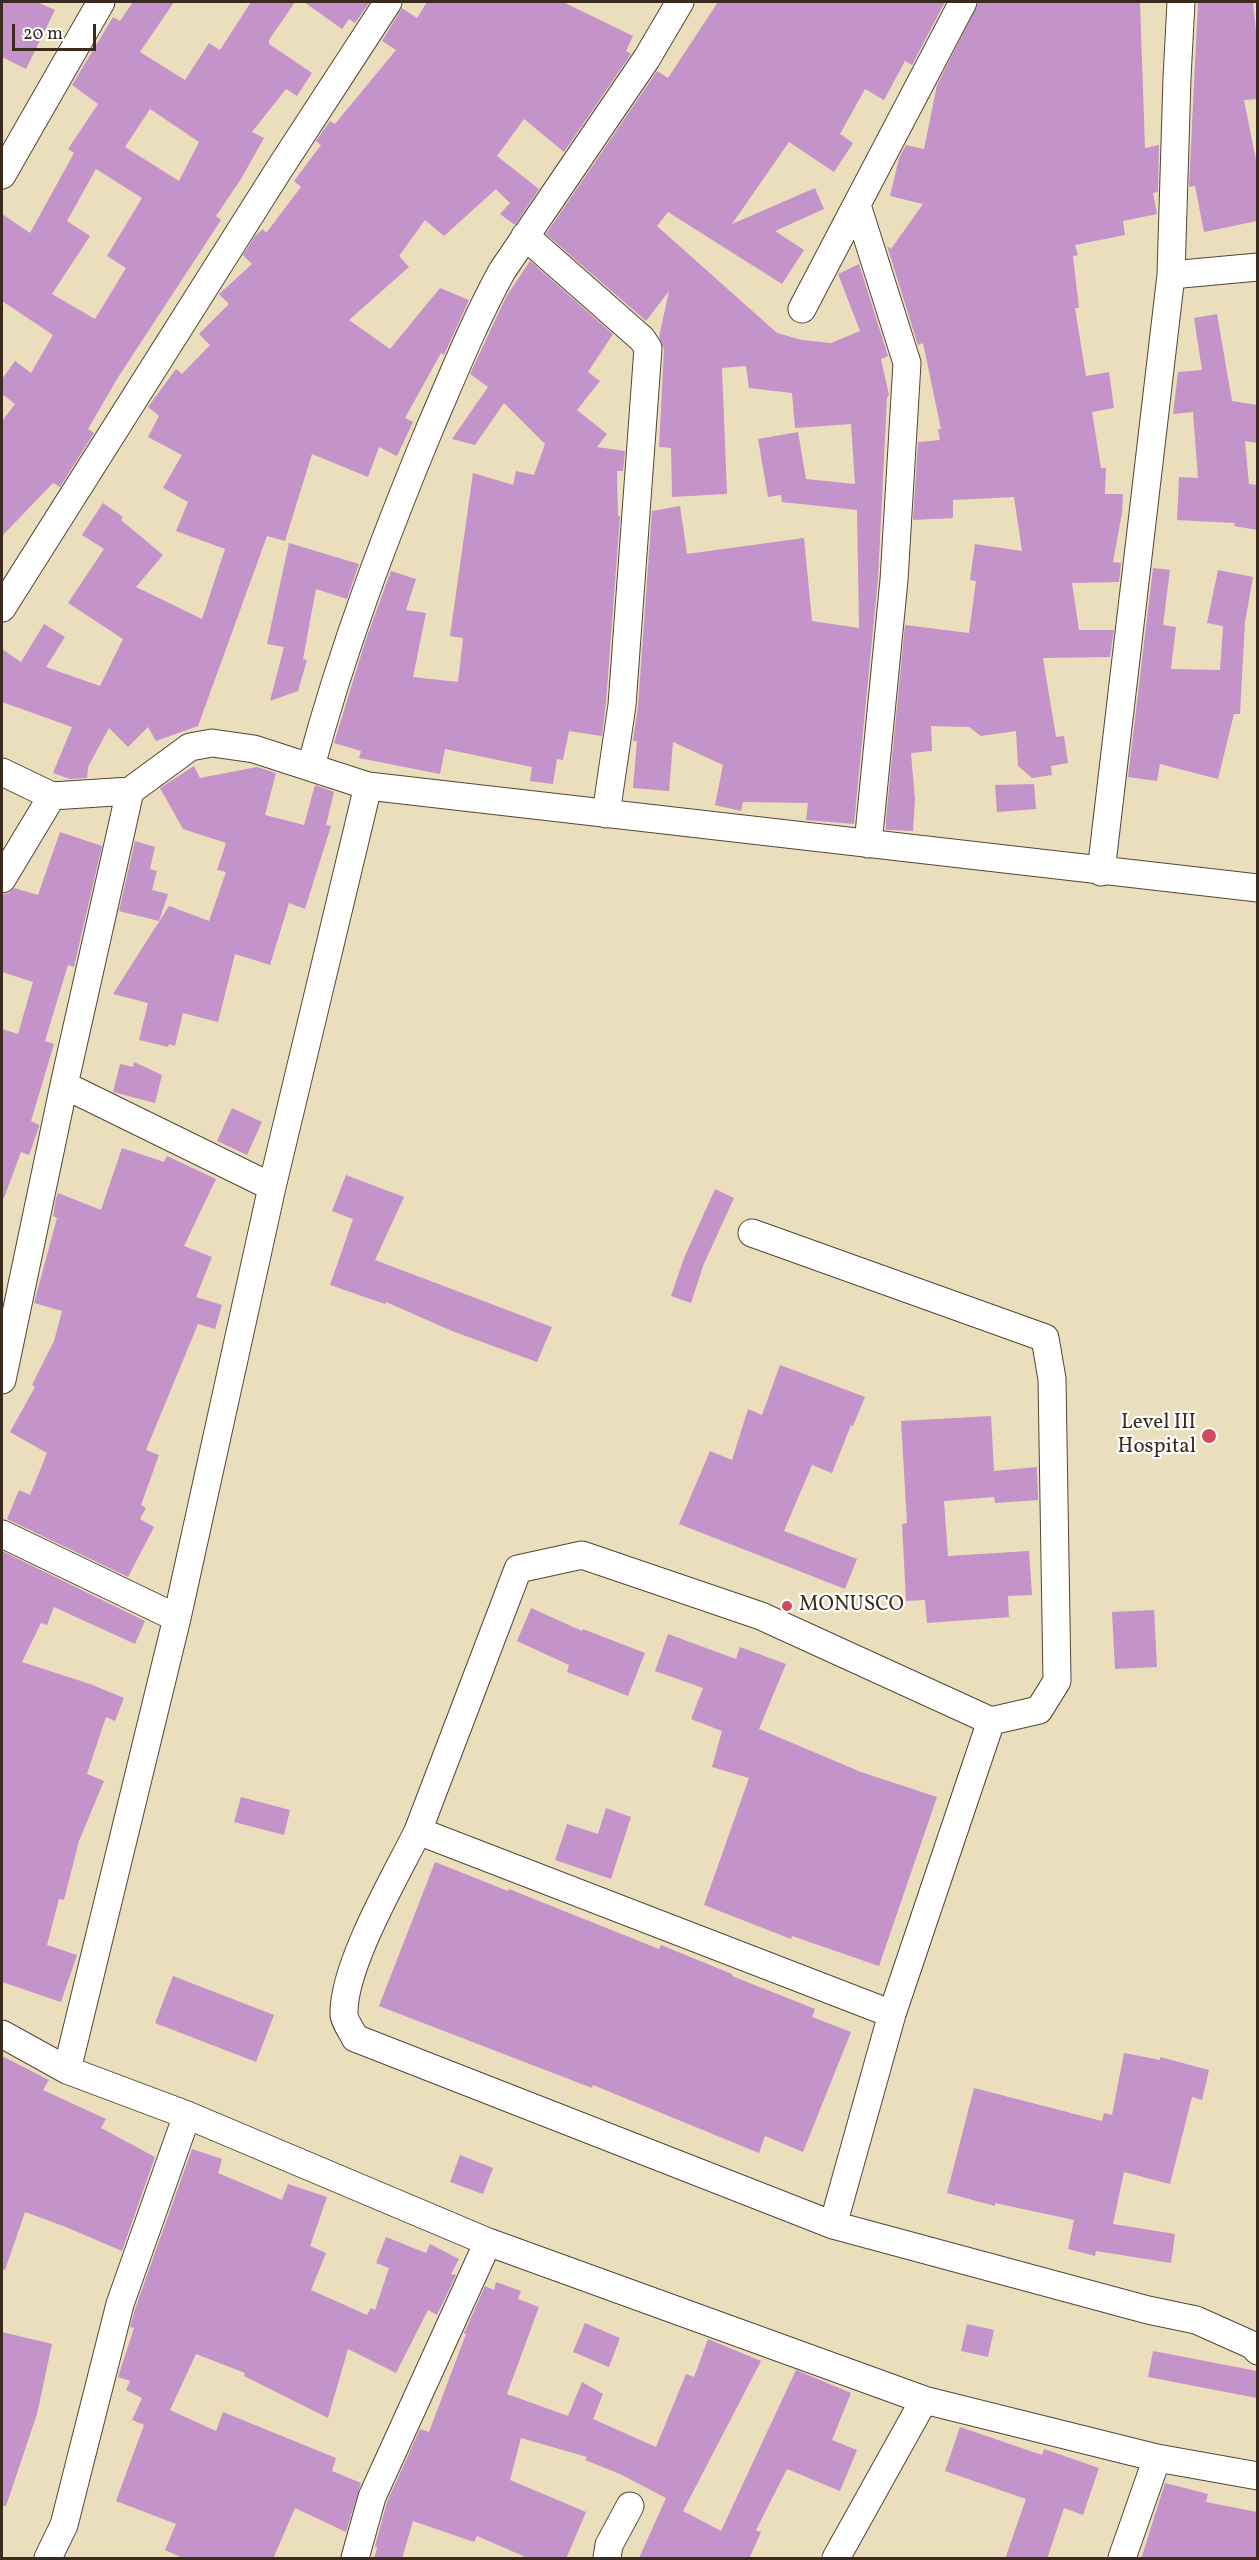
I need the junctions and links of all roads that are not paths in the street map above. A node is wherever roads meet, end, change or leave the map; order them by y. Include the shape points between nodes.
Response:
1 (101, 2) edge
2 (388, 2) edge
3 (680, 2) edge
4 (963, 2) edge
5 (1181, 2) edge
6 (2, 175) edge
7 (857, 205) junction
8 (525, 236) junction
9 (1257, 267) edge
10 (1172, 274) junction
11 (802, 309) dead end
12 (2, 608) edge
13 (311, 766) junction
14 (2, 772) edge
15 (368, 786) junction
16 (130, 791) junction
17 (52, 796) junction
18 (606, 814) junction
19 (868, 844) junction
20 (1101, 872) junction
21 (2, 879) edge
22 (1257, 888) edge
23 (64, 1084) junction
24 (272, 1187) junction
25 (752, 1233) dead end
26 (2, 1380) edge
27 (2, 1534) edge
28 (177, 1618) junction
29 (991, 1721) junction
30 (418, 1831) junction
31 (892, 2014) junction
32 (2, 2034) edge
33 (67, 2070) junction
34 (187, 2115) junction
35 (833, 2225) junction
36 (488, 2242) junction
37 (1257, 2351) edge
38 (924, 2400) junction
39 (1156, 2458) junction
40 (1257, 2476) edge
41 (630, 2506) dead end
42 (48, 2559) edge
43 (355, 2559) edge
44 (607, 2559) edge
45 (836, 2559) edge
46 (1122, 2559) edge

1 - 6 street
2 - 12 street
3 - 8 street via 647,58
4 - 7 street
5 - 10 street
7 - 11 street
7 - 19 street via 907,363 894,580
8 - 13 street via 482,308 412,471 353,624
8 - 18 street via 648,348 622,705
9 - 10 street
10 - 20 street
13 - 15 street
13 - 16 street via 254,749 212,743 190,747
14 - 17 street
15 - 18 street
15 - 24 street
16 - 17 street
16 - 23 street
17 - 21 street
18 - 19 street
19 - 20 street
20 - 22 street
23 - 24 street
23 - 26 street
24 - 28 street
25 - 29 street via 1045,1338 1052,1379 1057,1681 1039,1710
27 - 28 street
28 - 33 street
29 - 30 street via 761,1616 582,1555 518,1569
29 - 31 street
30 - 31 street
30 - 35 street via 371,1925 347,1985 344,2016 355,2038
31 - 35 street
32 - 33 street
33 - 34 street
34 - 36 street
34 - 42 street via 120,2304 64,2525
35 - 37 street via 1196,2320 1252,2345
36 - 38 street
36 - 43 street via 372,2497
38 - 39 street
38 - 45 street
39 - 40 street
39 - 46 street
41 - 44 street via 609,2545

